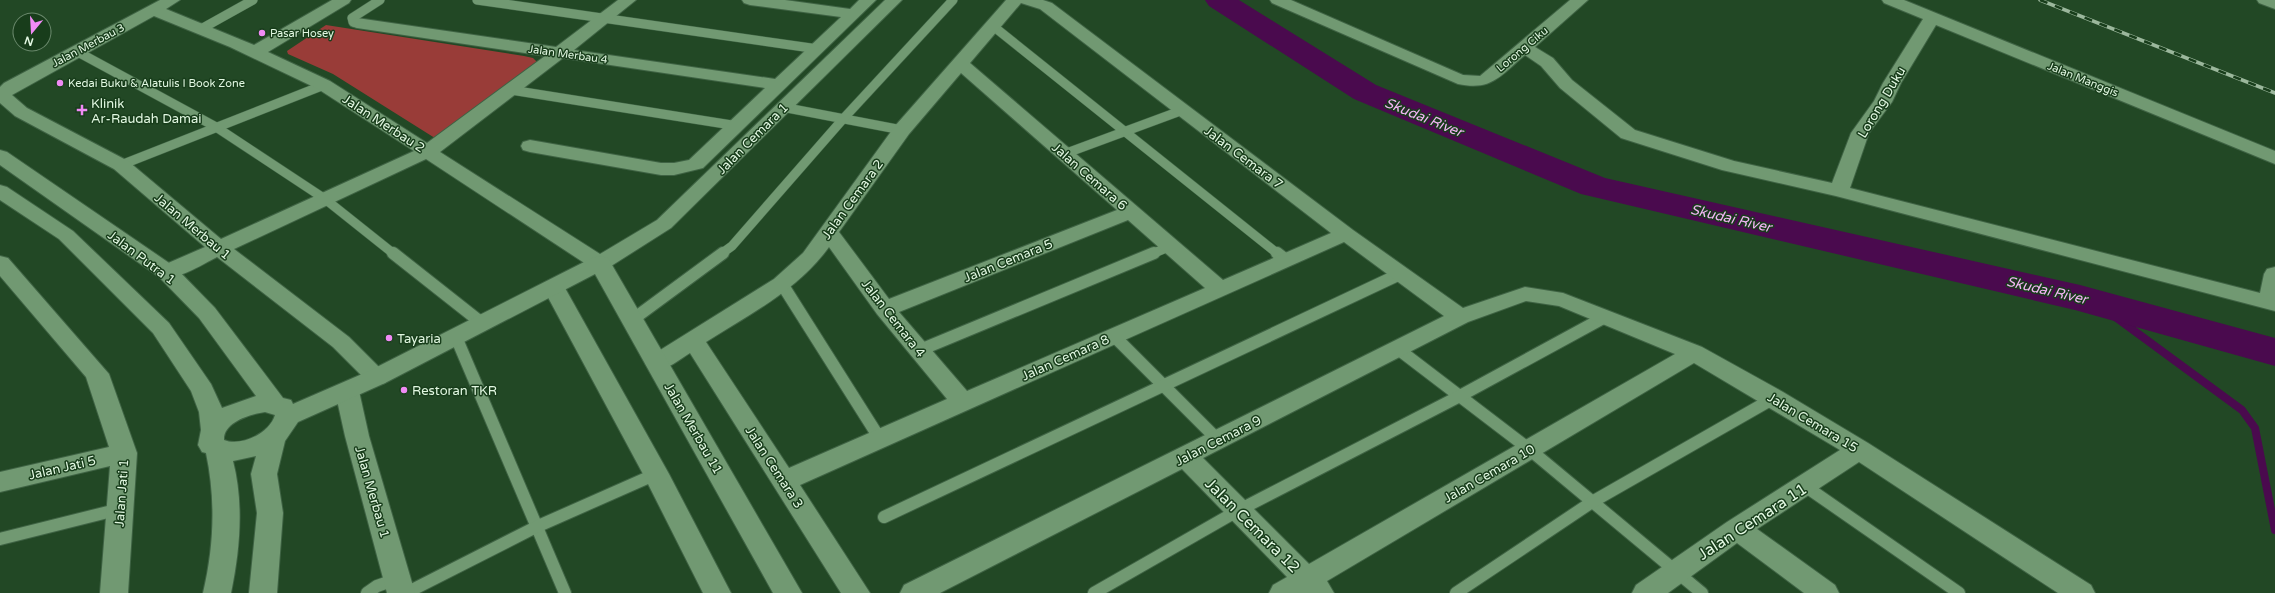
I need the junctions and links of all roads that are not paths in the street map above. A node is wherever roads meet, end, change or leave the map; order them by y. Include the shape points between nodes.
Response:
1 (172, 0) edge
2 (253, 0) edge
3 (344, 0) edge
4 (380, 0) edge
5 (477, 0) edge
6 (628, 0) edge
7 (750, 0) edge
8 (868, 0) edge
9 (894, 0) edge
10 (953, 0) edge
11 (1015, 0) edge
12 (1027, 0) edge
13 (1278, 0) edge
14 (1580, 0) edge
15 (1890, 0) edge
16 (2265, 0) edge
17 (2275, 4) edge
18 (154, 5) edge
19 (853, 14) junction
20 (606, 17) junction
21 (1932, 18) junction
22 (357, 23) joint
23 (992, 26) junction
24 (201, 28) junction
25 (818, 48) junction
26 (1525, 48) junction
27 (76, 51) junction
28 (255, 52) junction
29 (560, 52) junction
30 (960, 63) junction
31 (324, 85) junction
32 (780, 85) junction
33 (511, 90) junction
34 (4, 91) joint
35 (782, 107) junction
36 (1183, 110) junction
37 (21, 112) junction
38 (0, 113) edge
39 (843, 119) junction
40 (738, 126) junction
41 (216, 127) junction
42 (902, 130) junction
43 (1127, 131) junction
44 (530, 146) dead end
45 (427, 152) junction
46 (1064, 154) junction
47 (0, 156) edge
48 (2275, 158) edge
49 (121, 165) junction
50 (0, 191) edge
51 (1839, 191) junction
52 (325, 199) junction
53 (1131, 212) junction
54 (828, 231) junction
55 (1346, 234) junction
56 (1171, 246) junction
57 (219, 248) junction
58 (1286, 260) junction
59 (600, 264) junction
60 (3, 270) edge
61 (167, 272) junction
62 (1400, 274) junction
63 (2275, 274) edge
64 (782, 284) junction
65 (554, 288) junction
66 (1220, 289) junction
67 (1525, 294) joint
68 (2272, 303) edge
69 (885, 309) junction
70 (1606, 317) junction
71 (1460, 318) junction
72 (632, 320) junction
73 (483, 324) junction
74 (1114, 336) junction
75 (456, 337) junction
76 (693, 340) junction
77 (1398, 349) junction
78 (920, 350) junction
79 (1694, 353) junction
80 (657, 363) junction
81 (377, 377) junction
82 (1164, 384) junction
83 (347, 390) junction
84 (1458, 397) junction
85 (1774, 398) junction
86 (963, 402) junction
87 (281, 410) junction
88 (273, 438) junction
89 (880, 439) junction
90 (216, 440) junction
91 (1218, 440) junction
92 (1529, 450) junction
93 (1859, 450) junction
94 (124, 453) junction
95 (1185, 456) junction
96 (656, 474) junction
97 (784, 481) junction
98 (0, 482) edge
99 (1805, 486) junction
100 (1592, 502) junction
101 (120, 508) junction
102 (1239, 510) junction
103 (884, 517) dead end
104 (536, 527) junction
105 (1736, 529) junction
106 (0, 539) edge
107 (1676, 572) junction
108 (1313, 586) edge
109 (401, 588) edge
110 (114, 593) edge
111 (217, 593) edge
112 (263, 593) edge
113 (367, 593) edge
114 (565, 593) edge
115 (717, 593) edge
116 (788, 593) edge
117 (856, 593) edge
118 (914, 593) edge
119 (1094, 593) edge
120 (1283, 593) edge
121 (1456, 593) edge
122 (1646, 593) edge
123 (1702, 593) edge
124 (1825, 593) edge
125 (1959, 593) edge
126 (2081, 593) edge

1 - 18 street, Jalan Merbau 3
2 - 24 lane
3 - 28 street
4 - 22 lane via 352,18 353,22
5 - 20 lane
6 - 20 street
7 - 19 street
8 - 19 street
9 - 35 street, Jalan Cemara 1
10 - 39 lane
11 - 23 street, Jalan Cemara 2
12 - 36 street, Jalan Cemara 7 via 1046,6
13 - 26 street, Lorong Ciku via 1458,79 1473,82 1486,80
14 - 26 street, Lorong Ciku
15 - 21 street, Jalan Manggis
16 - 17 street
18 - 24 street, Jalan Merbau 2
18 - 27 street, Jalan Merbau 3
19 - 25 street
20 - 25 lane
20 - 29 street
21 - 48 street, Jalan Manggis
21 - 51 street, Lorong Duku via 1883,102 1860,133
22 - 29 street, Jalan Merbau 4
23 - 30 street, Jalan Cemara 2
23 - 43 lane
24 - 28 street, Jalan Merbau 2
25 - 32 street
26 - 51 street via 1547,62 1566,84 1628,134 1729,166
27 - 34 street, Jalan Merbau 3
27 - 41 lane
28 - 31 street, Jalan Merbau 2
29 - 32 street, Jalan Merbau 4
29 - 33 street
30 - 42 street, Jalan Cemara 2
30 - 46 street, Jalan Cemara 6
31 - 41 lane
31 - 45 street, Jalan Merbau 2
32 - 40 street
33 - 40 lane
33 - 45 street
34 - 37 street, Jalan Merbau 1 via 1,95 3,99
35 - 39 lane
35 - 59 street, Jalan Cemara 1 via 664,224
36 - 43 lane
36 - 55 street, Jalan Cemara 7
37 - 38 street
37 - 49 street, Jalan Merbau 1
39 - 42 lane
39 - 72 lane via 732,246
40 - 44 street via 696,164 674,169 661,169
41 - 49 lane
41 - 52 lane
42 - 54 street, Jalan Cemara 2
43 - 46 lane
43 - 58 lane
45 - 52 street
45 - 59 street, Jalan Merbau 2
46 - 53 street, Jalan Cemara 6
47 - 61 street, Jalan Putra 1
49 - 57 street, Jalan Merbau 1
50 - 90 street via 66,234 161,328 202,390
51 - 68 street
52 - 57 street
52 - 73 lane
53 - 56 street, Jalan Cemara 6
53 - 69 street, Jalan Cemara 5
54 - 64 street, Jalan Cemara 2 via 810,258
54 - 69 street, Jalan Cemara 4
55 - 58 street, Jalan Cemara 8
55 - 62 street, Jalan Cemara 7
56 - 66 street, Jalan Cemara 6
56 - 78 lane
57 - 61 street
57 - 81 street, Jalan Merbau 1 via 342,342
58 - 66 street, Jalan Cemara 8
59 - 65 street, Jalan Cemara 1
59 - 72 street, Jalan Merbau 11
60 - 94 street, Jalan Jati 1 via 97,374
61 - 87 street, Jalan Putra 1 via 207,313
62 - 71 street, Jalan Cemara 7
62 - 82 lane
63 - 68 street
64 - 76 street, Jalan Cemara 2
64 - 89 lane
65 - 73 street, Jalan Cemara 1
65 - 96 street
66 - 74 street, Jalan Cemara 8
67 - 70 street, Jalan Cemara 15 via 1563,300
67 - 71 street, Jalan Cemara 9
69 - 78 street, Jalan Cemara 4
70 - 79 street, Jalan Cemara 15
70 - 84 lane
71 - 77 street, Jalan Cemara 9
72 - 80 street, Jalan Merbau 11
73 - 75 street, Jalan Cemara 1
74 - 82 lane
74 - 86 street, Jalan Cemara 8
75 - 81 street, Jalan Cemara 1
75 - 104 lane
76 - 80 street, Jalan Cemara 2
76 - 97 street, Jalan Cemara 3
77 - 84 lane
77 - 91 street, Jalan Cemara 9
78 - 86 street, Jalan Cemara 4
79 - 85 street, Jalan Cemara 15
79 - 92 street, Jalan Cemara 10
80 - 116 street, Jalan Merbau 11
81 - 83 street, Jalan Cemara 1
82 - 91 lane
82 - 103 lane
83 - 87 street, Jalan Cemara 1
83 - 109 street, Jalan Merbau 1 via 357,436
84 - 92 lane
84 - 102 lane
85 - 93 street, Jalan Cemara 15
85 - 100 lane
86 - 89 street, Jalan Cemara 8
87 - 88 street via 282,430
87 - 90 street, Jalan Cemara 1 via 254,405 242,408 220,421
88 - 90 street via 256,447 227,453
88 - 112 street via 264,474 270,513
89 - 97 street, Jalan Cemara 8
90 - 111 street via 223,470 225,503 223,569
91 - 95 street, Jalan Cemara 9
92 - 100 lane
92 - 108 street, Jalan Cemara 10
93 - 99 street, Jalan Cemara 11
93 - 126 street, Jalan Cemara 15
94 - 98 street, Jalan Jati 5
94 - 101 street, Jalan Jati 1
95 - 102 street, Jalan Cemara 12
95 - 118 street, Jalan Cemara 9
96 - 104 lane
96 - 115 street
97 - 117 street, Jalan Cemara 3
99 - 105 street, Jalan Cemara 11
99 - 125 lane
100 - 107 lane
100 - 121 lane
101 - 106 lane
101 - 110 street, Jalan Jati 1
102 - 108 street, Jalan Cemara 12
102 - 119 lane
104 - 109 lane
104 - 114 lane
105 - 107 street, Jalan Cemara 11
105 - 124 street
107 - 122 street, Jalan Cemara 11
107 - 123 lane
108 - 120 street, Jalan Cemara 10
109 - 113 lane via 377,586

